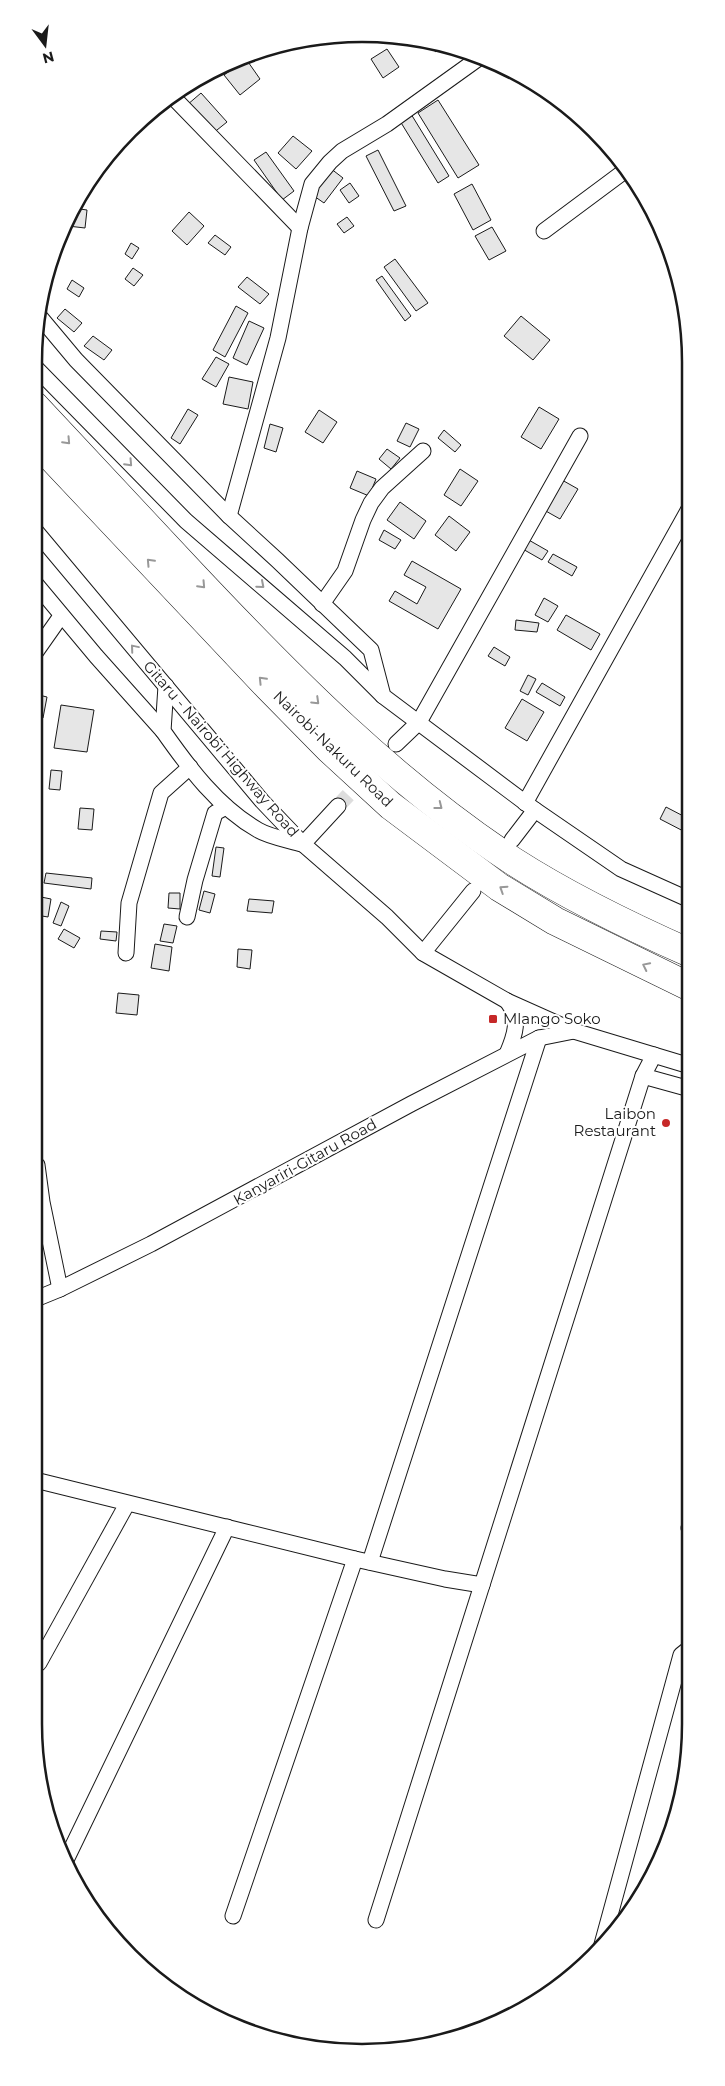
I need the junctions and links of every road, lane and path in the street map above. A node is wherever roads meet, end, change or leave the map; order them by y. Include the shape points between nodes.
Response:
1 (473, 62) edge
2 (178, 102) edge
3 (621, 174) edge
4 (300, 228) junction
5 (544, 231) dead end
6 (45, 323) edge
7 (42, 374) edge
8 (42, 413) edge
9 (580, 436) dead end
10 (42, 447) edge
11 (423, 451) dead end
12 (230, 516) junction
13 (682, 522) edge
14 (42, 539) edge
15 (42, 592) edge
16 (322, 604) junction
17 (61, 616) junction
18 (42, 643) edge
19 (166, 686) junction
20 (383, 696) junction
21 (419, 722) junction
22 (162, 731) junction
23 (396, 744) dead end
24 (190, 767) junction
25 (338, 806) tunnel mouth
26 (530, 806) junction
27 (226, 807) junction
28 (512, 840) dead end
29 (303, 844) junction
30 (473, 891) dead end
31 (682, 896) edge
32 (187, 917) dead end
33 (682, 949) edge
34 (126, 953) dead end
35 (423, 953) junction
36 (682, 983) edge
37 (507, 1001) junction
38 (574, 1031) junction
39 (538, 1038) junction
40 (506, 1054) junction
41 (654, 1055) junction
42 (682, 1064) edge
43 (643, 1076) junction
44 (682, 1087) edge
45 (42, 1202) edge
46 (60, 1289) junction
47 (42, 1296) edge
48 (42, 1482) edge
49 (126, 1504) junction
50 (227, 1527) junction
51 (355, 1559) junction
52 (370, 1562) junction
53 (482, 1585) junction
54 (682, 1655) edge
55 (42, 1658) edge
56 (70, 1852) edge
57 (233, 1916) dead end
58 (376, 1920) dead end
59 (606, 1931) edge

1 - 4 street via 330,162 312,184
2 - 4 street
3 - 5 street
4 - 12 street via 278,338
6 - 12 street via 76,360
7 -> 20 street via 186,521 345,658
8 -> 33 highway, Nairobi-Nakuru Road via 286,671 397,774 514,861 570,895
9 - 21 street
36 -> 10 highway, Nairobi-Nakuru Road via 555,921 500,887 391,806 268,687
11 - 16 street via 382,488 371,503 345,571
12 - 16 street
13 - 26 street
19 -> 14 street, Gitaru - Nairobi Highway Road
15 - 17 street
16 - 20 street via 371,650
17 - 18 street
17 - 22 street
19 - 22 street
19 - 29 street, Gitaru - Nairobi Highway Road via 262,801
20 - 21 street
21 - 23 street
21 - 26 street
22 - 24 street
24 - 27 street
24 - 34 street via 161,792 129,904
25 - 29 street
26 - 28 street
26 - 31 street via 620,869
27 - 29 street via 259,831
27 - 32 street via 215,813
29 - 35 street, Gitaru - Nairobi Highway Road via 388,917
30 - 35 street
35 - 37 street, Gitaru - Nairobi Highway Road
37 - 38 street, Gitaru - Nairobi Highway Road
37 - 40 street via 514,1010 515,1023 514,1036
38 - 39 street, Kanyariri-Gitaru Road
38 - 41 street
39 - 40 street, Kanyariri-Gitaru Road
39 - 52 street
40 - 46 street, Kanyariri-Gitaru Road via 160,1240
41 - 42 street
41 - 43 street
43 - 44 street
43 - 53 street
45 - 46 street
46 - 47 street, Kanyariri-Gitaru Road
48 - 49 street
49 - 50 street
49 - 55 street
50 - 51 street
50 - 56 street
51 - 52 street
51 - 57 street
52 - 53 street
53 - 58 street
54 - 59 street

